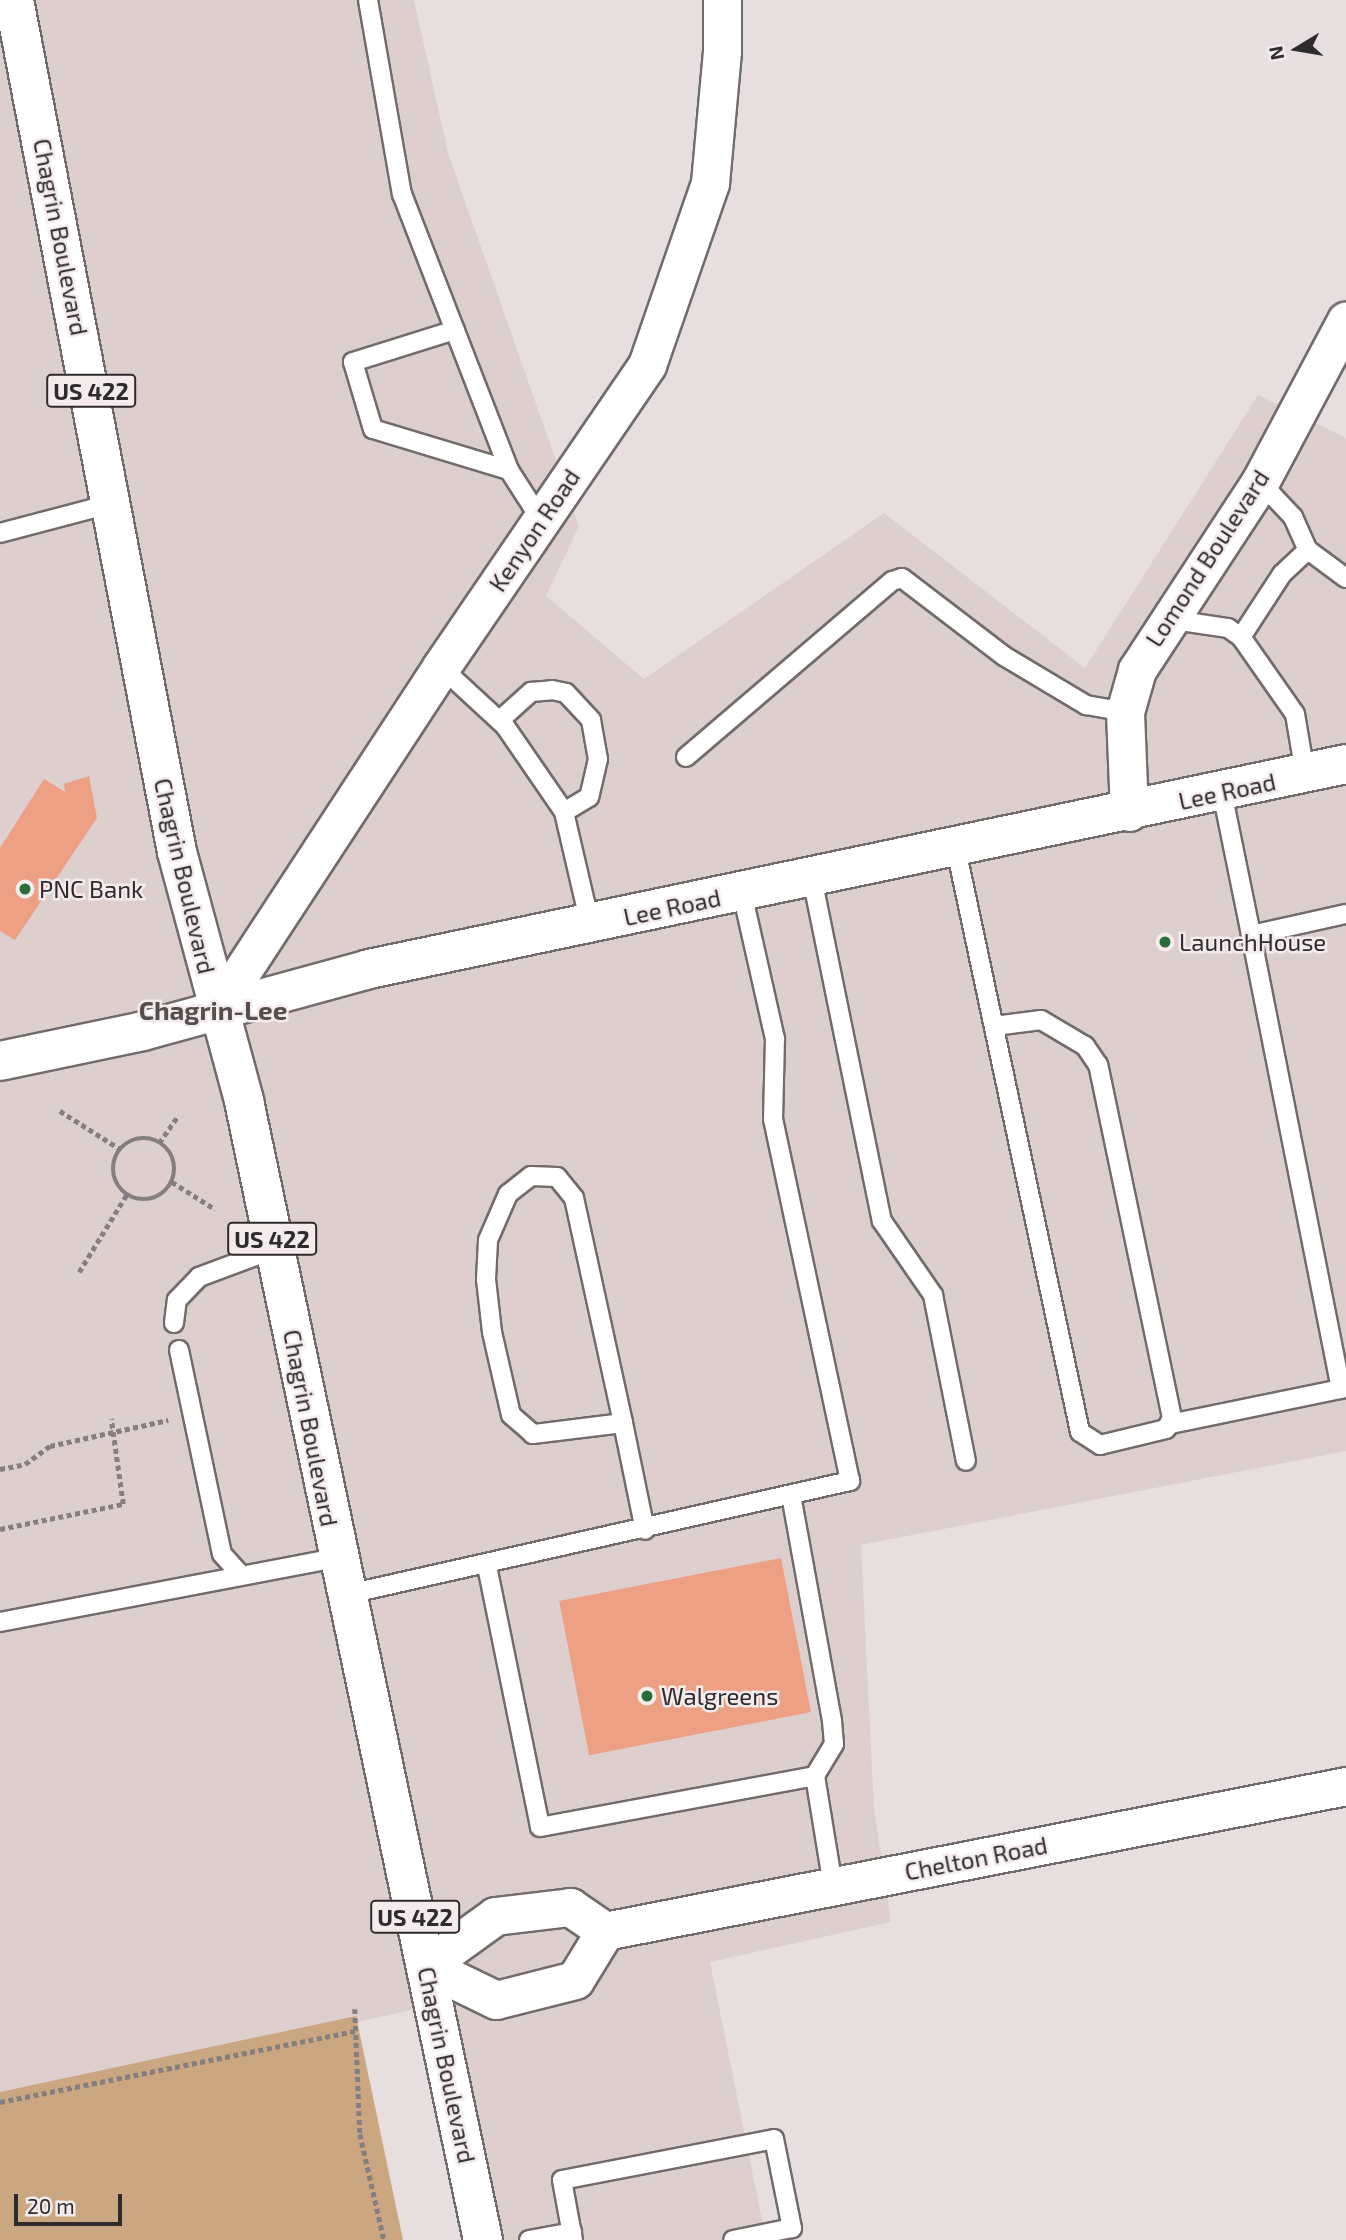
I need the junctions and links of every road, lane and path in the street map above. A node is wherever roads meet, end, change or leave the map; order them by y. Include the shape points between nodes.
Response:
1 (14, 0) edge
2 (368, 0) edge
3 (722, 0) edge
4 (1346, 320) edge
5 (455, 330) junction
6 (509, 470) junction
7 (1260, 482) junction
8 (110, 504) junction
9 (541, 520) junction
10 (0, 533) edge
11 (1308, 550) junction
12 (1346, 578) edge
13 (1167, 619) junction
14 (1241, 637) junction
15 (441, 667) junction
16 (1125, 712) junction
17 (500, 720) junction
18 (686, 757) dead end
19 (1346, 764) edge
20 (1305, 773) junction
21 (1222, 792) junction
22 (564, 812) junction
23 (1129, 813) junction
24 (956, 849) junction
25 (813, 878) junction
26 (743, 892) junction
27 (1346, 914) edge
28 (590, 924) junction
29 (1251, 934) junction
30 (216, 1011) junction
31 (994, 1026) junction
32 (0, 1061) edge
33 (61, 1111) dead end
34 (177, 1117) dead end
35 (159, 1143) junction
36 (120, 1149) junction
37 (172, 1182) junction
38 (127, 1194) junction
39 (215, 1209) dead end
40 (274, 1249) junction
41 (79, 1272) dead end
42 (174, 1323) dead end
43 (179, 1350) dead end
44 (169, 1407) dead end
45 (111, 1419) dead end
46 (623, 1423) junction
47 (1170, 1424) junction
48 (112, 1431) junction
49 (966, 1461) dead end
50 (0, 1469) edge
51 (791, 1495) junction
52 (0, 1529) edge
53 (645, 1530) junction
54 (487, 1566) junction
55 (240, 1574) junction
56 (341, 1576) junction
57 (0, 1622) edge
58 (815, 1776) junction
59 (1346, 1786) edge
60 (833, 1886) junction
61 (606, 1931) junction
62 (426, 1966) junction
63 (355, 2009) dead end
64 (355, 2031) junction
65 (0, 2102) edge
66 (572, 2236) edge
67 (384, 2240) edge
68 (483, 2240) edge
69 (529, 2240) edge
70 (733, 2240) edge

1 - 8 main road, Chagrin Boulevard / US 422
2 - 5 lane via 402,194
3 - 9 street, Kenyon Road via 710,183 647,365
4 - 7 street, Lomond Boulevard
5 - 6 lane
5 - 6 lane via 353,362 373,429
6 - 9 lane
7 - 11 lane via 1293,517
7 - 13 street, Lomond Boulevard
8 - 10 lane
8 - 30 main road, Chagrin Boulevard / US 422 via 177,852
9 - 15 street, Kenyon Road
11 - 12 lane
11 - 14 lane via 1282,574
13 - 14 lane via 1228,628
13 - 16 street, Lomond Boulevard via 1137,670
14 - 20 lane via 1295,715
15 - 17 lane
15 - 30 street, Kenyon Road
16 - 18 lane via 1086,705 1004,656 902,578 892,581
16 - 23 street, Lomond Boulevard
17 - 22 lane
17 - 22 lane via 531,692 552,690 566,693 591,720 598,759 589,797
19 - 20 main road, Lee Road
20 - 21 main road, Lee Road
21 - 23 main road, Lee Road
21 - 29 lane
22 - 28 lane
23 - 24 main road, Lee Road
24 - 25 main road, Lee Road
24 - 31 lane
25 - 26 main road, Lee Road
25 - 49 lane via 882,1221 933,1295
26 - 28 main road, Lee Road
26 - 51 lane via 775,1039 773,1120 850,1481
27 - 29 lane
28 - 30 main road, Lee Road via 369,969
29 - 47 lane via 1341,1389
30 - 32 main road, Lee Road
30 - 40 main road, Chagrin Boulevard / US 422 via 244,1101
31 - 47 lane via 1041,1020 1085,1046 1098,1065
31 - 47 lane via 1080,1432 1100,1445
33 - 36 path
34 - 35 path
35 - 36 path via 143,1138
35 - 37 path via 172,1156
36 - 38 path via 114,1178
37 - 38 path via 147,1200
37 - 39 path
38 - 41 path
40 - 42 lane via 199,1277 177,1300
40 - 56 main road, Chagrin Boulevard / US 422
43 - 55 lane via 222,1554
44 - 48 path via 170,1419
45 - 48 path
46 - 46 lane via 573,1198 557,1177 531,1176 508,1194 488,1240 486,1279 492,1332 511,1415 533,1434
46 - 53 lane
48 - 50 path via 50,1446 25,1464
48 - 52 path via 123,1504
51 - 53 lane
51 - 58 lane via 834,1744
53 - 54 lane
54 - 56 lane
54 - 58 lane via 540,1827
55 - 56 lane
55 - 57 lane
56 - 62 main road, Chagrin Boulevard / US 422
58 - 60 lane
59 - 60 street, Chelton Road
60 - 61 street, Chelton Road
61 - 62 street via 570,1906 495,1916
61 - 62 street via 575,1980 496,2000
62 - 68 main road, Chagrin Boulevard / US 422
63 - 64 path
64 - 65 path
64 - 67 path via 360,2134
66 - 69 lane
66 - 70 lane via 562,2180 774,2139 792,2228

